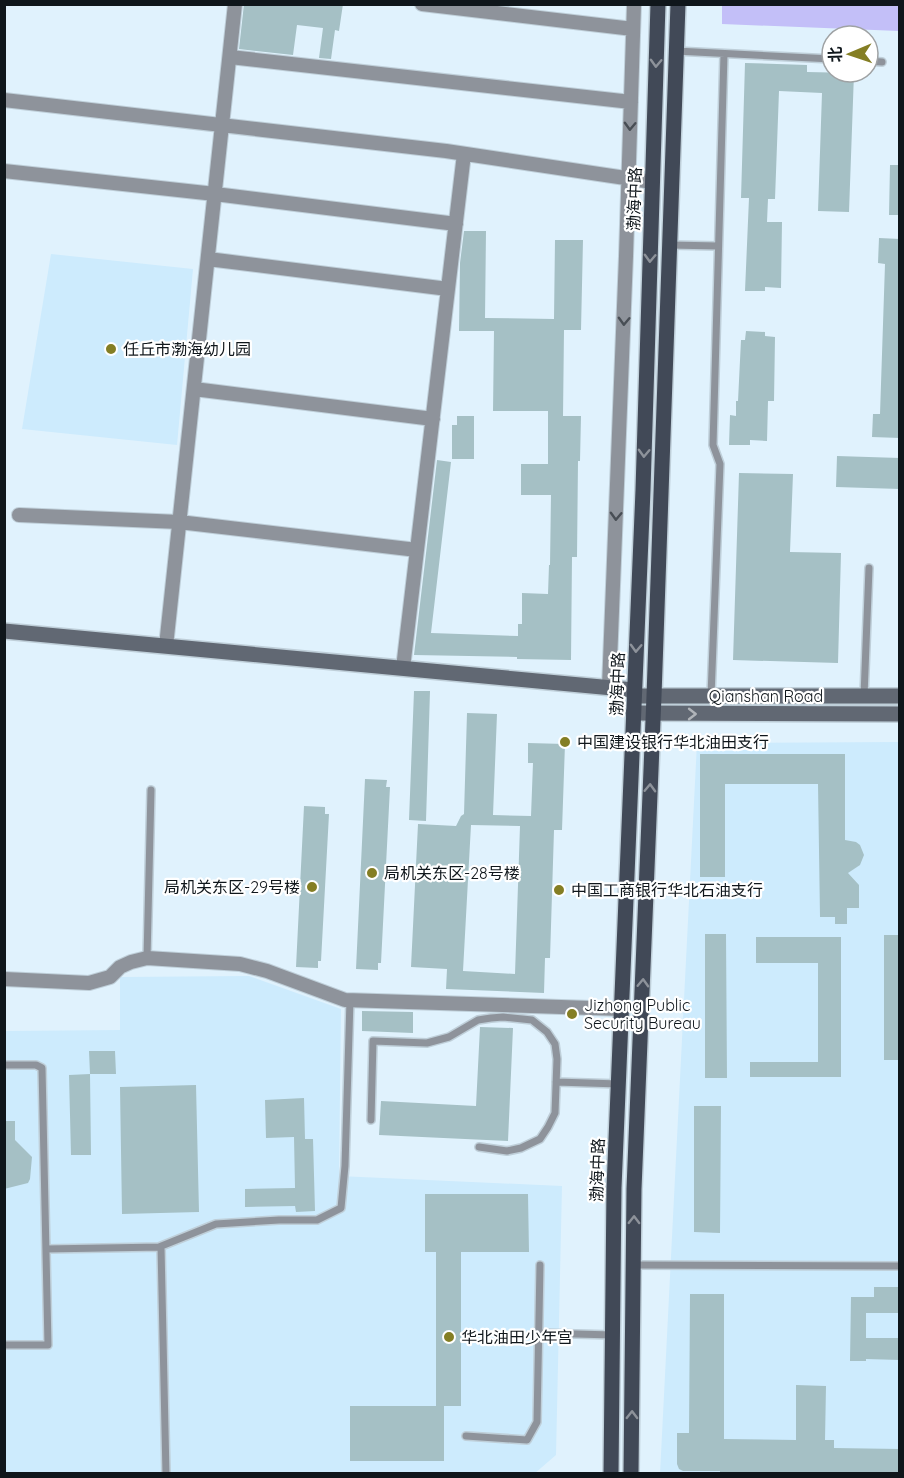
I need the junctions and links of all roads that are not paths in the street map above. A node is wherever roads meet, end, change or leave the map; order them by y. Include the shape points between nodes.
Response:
1 (235, 4) edge
2 (422, 4) edge
3 (634, 4) edge
4 (658, 4) edge
5 (678, 4) edge
6 (633, 29) junction
7 (676, 51) junction
8 (724, 54) junction
9 (230, 57) junction
10 (820, 58) edge
11 (4, 100) edge
12 (631, 102) junction
13 (222, 125) junction
14 (464, 154) junction
15 (4, 171) edge
16 (629, 179) junction
17 (652, 182) junction
18 (215, 194) junction
19 (456, 224) junction
20 (670, 244) junction
21 (718, 246) junction
22 (208, 259) junction
23 (448, 289) junction
24 (194, 390) junction
25 (433, 419) junction
26 (19, 515) dead end
27 (179, 522) junction
28 (417, 550) junction
29 (868, 568) dead end
30 (4, 631) edge
31 (165, 646) junction
32 (403, 668) junction
33 (609, 687) junction
34 (634, 693) junction
35 (654, 696) junction
36 (711, 696) junction
37 (864, 696) junction
38 (900, 696) edge
39 (633, 713) junction
40 (653, 713) junction
41 (900, 714) edge
42 (151, 790) dead end
43 (147, 958) junction
44 (4, 979) edge
45 (350, 1000) junction
46 (621, 1009) junction
47 (4, 1065) edge
48 (556, 1082) junction
49 (619, 1084) junction
50 (370, 1120) dead end
51 (479, 1147) dead end
52 (159, 1247) junction
53 (46, 1249) junction
54 (540, 1265) dead end
55 (634, 1265) junction
56 (900, 1266) edge
57 (539, 1333) junction
58 (613, 1335) junction
59 (4, 1345) edge
60 (466, 1436) dead end
61 (166, 1473) edge
62 (611, 1473) edge
63 (631, 1473) edge

1 - 9 street
2 - 6 street
3 - 6 street
4 -> 17 main road, 渤海中路
5 - 7 main road
6 - 12 street
7 - 8 lane
7 - 20 main road
8 - 10 lane
8 - 21 lane
9 - 12 street
9 - 13 street
11 - 13 street
12 -> 16 street
13 - 14 street
13 - 18 street
14 - 16 street
14 - 19 street
15 - 18 street
16 - 17 street
16 -> 33 street
17 -> 34 main road, 渤海中路
18 - 19 street
18 - 22 street
19 - 23 street
20 - 21 lane
20 - 35 main road
21 - 36 lane via 713,445 720,464
22 - 23 street
22 - 24 street
23 - 25 street
24 - 25 street
24 - 27 street
25 - 28 street
26 - 27 street
27 - 28 street
27 - 31 street
28 - 32 street
29 - 37 lane
30 - 31 street, Qianshan Road
31 - 32 street, Qianshan Road
32 - 33 street, Qianshan Road
33 - 34 street, Qianshan Road
34 - 35 street, Qianshan Road
34 - 39 main road, 渤海中路
35 - 36 street, Qianshan Road
35 - 40 main road
36 - 37 street, Qianshan Road
37 - 38 street, Qianshan Road
39 - 40 street, Qianshan Road
39 - 46 main road, 渤海中路
40 -> 41 street, Qianshan Road
55 -> 40 main road
42 - 43 lane
43 - 44 street via 89,983
43 - 45 street via 240,964
45 - 46 street
45 - 52 lane via 340,1208 316,1220 216,1224
46 - 49 main road, 渤海中路
47 - 53 lane via 42,1068
48 - 49 lane
48 - 50 lane via 555,1044 532,1020 478,1020 449,1038 427,1043 373,1041
48 - 51 lane via 555,1113 540,1139 507,1151
49 - 58 main road, 渤海中路
52 - 53 lane
52 - 61 lane
53 - 59 lane via 48,1345
54 - 57 lane
55 - 56 lane
63 -> 55 main road
57 - 58 lane
57 - 60 lane via 537,1422 527,1440
58 - 62 main road, 渤海中路

